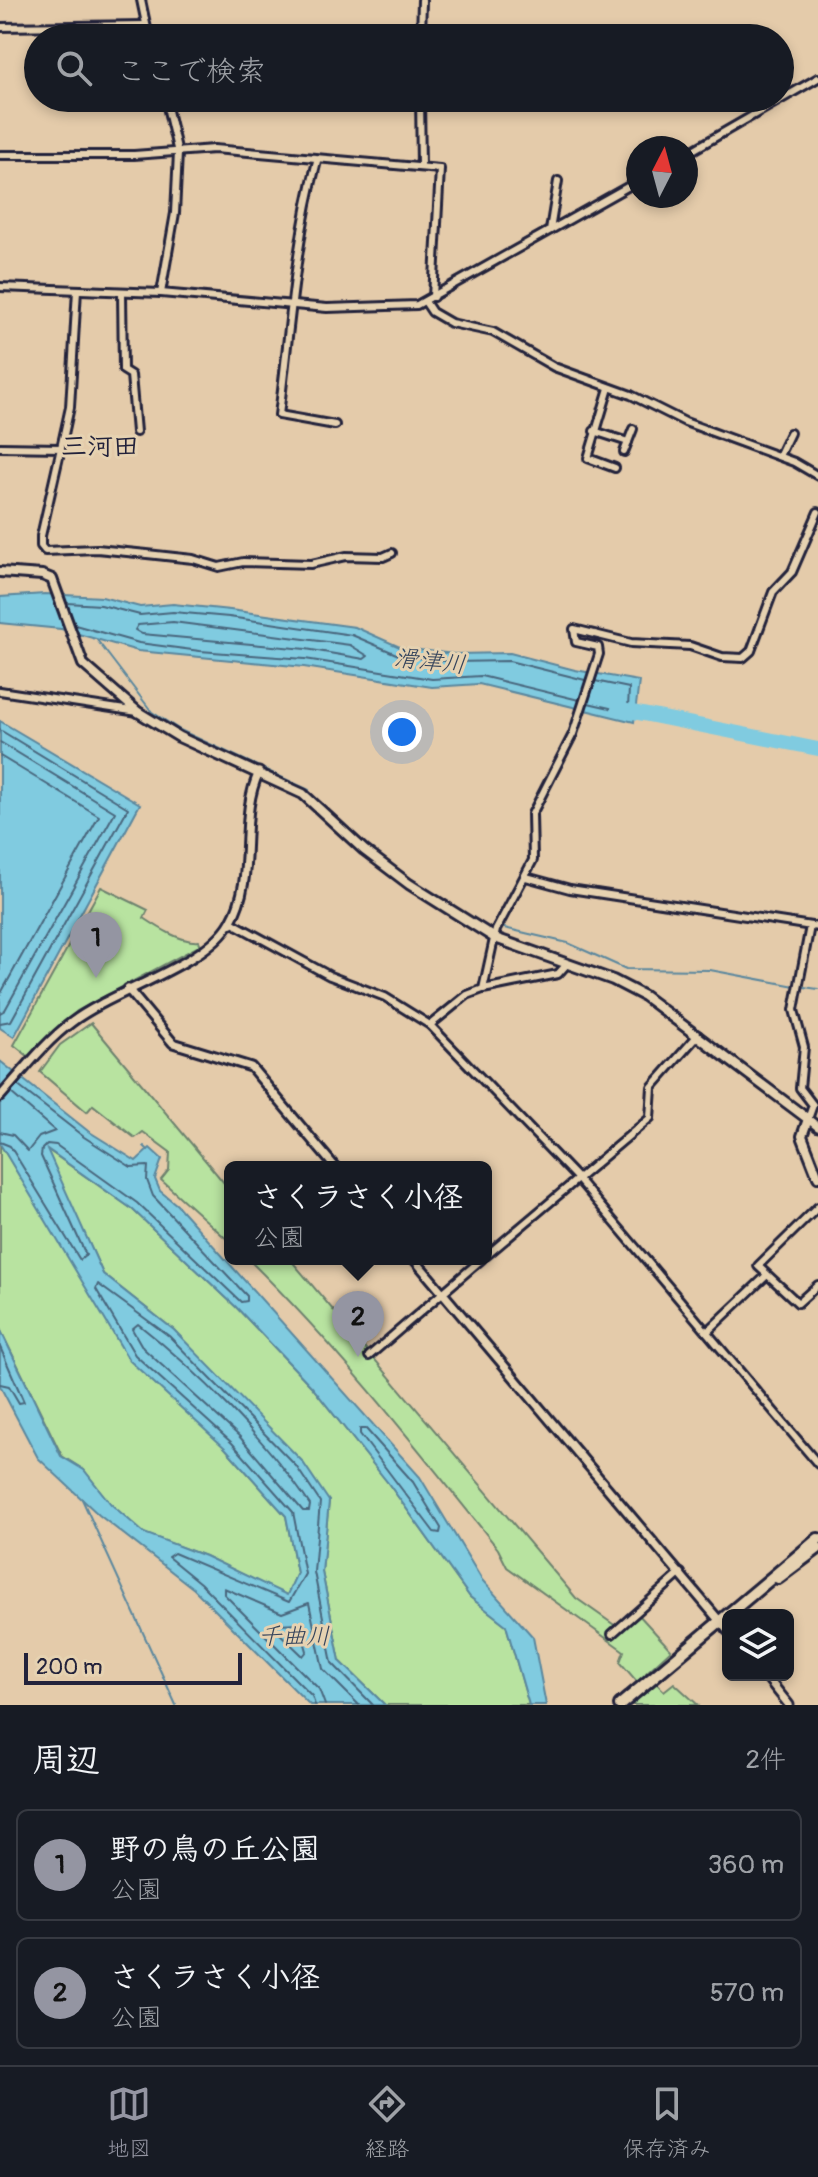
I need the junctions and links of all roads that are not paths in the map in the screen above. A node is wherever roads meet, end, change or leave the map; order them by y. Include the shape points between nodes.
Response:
1 (141, 0) edge
2 (422, 0) edge
3 (146, 24) edge
4 (421, 24) edge
5 (0, 27) edge
6 (24, 27) edge
7 (818, 78) edge
8 (794, 92) edge
9 (168, 112) edge
10 (420, 112) edge
11 (759, 112) edge
12 (698, 147) edge
13 (178, 153) junction
14 (0, 155) edge
15 (317, 161) junction
16 (421, 167) junction
17 (558, 181) dead end
18 (626, 188) edge
19 (550, 230) junction
20 (0, 287) edge
21 (77, 290) junction
22 (122, 293) junction
23 (161, 293) junction
24 (433, 297) junction
25 (426, 303) junction
26 (293, 305) junction
27 (609, 388) junction
28 (335, 425) dead end
29 (633, 429) dead end
30 (594, 431) junction
31 (136, 432) dead end
32 (790, 433) dead end
33 (628, 442) junction
34 (0, 447) edge
35 (61, 448) junction
36 (624, 452) dead end
37 (779, 456) junction
38 (615, 468) dead end
39 (818, 476) edge
40 (818, 512) edge
41 (392, 553) dead end
42 (0, 572) edge
43 (0, 691) edge
44 (138, 712) junction
45 (259, 772) junction
46 (526, 877) junction
47 (231, 922) junction
48 (814, 926) edge
49 (495, 938) junction
50 (567, 964) junction
51 (128, 989) junction
52 (483, 989) junction
53 (430, 1025) junction
54 (698, 1035) junction
55 (0, 1097) edge
56 (808, 1119) junction
57 (818, 1127) edge
58 (330, 1161) edge
59 (818, 1177) edge
60 (577, 1178) junction
61 (818, 1207) edge
62 (492, 1250) edge
63 (419, 1265) edge
64 (475, 1265) edge
65 (767, 1275) junction
66 (818, 1285) edge
67 (442, 1293) junction
68 (707, 1332) junction
69 (369, 1356) dead end
70 (818, 1464) edge
71 (818, 1539) edge
72 (818, 1548) edge
73 (681, 1573) junction
74 (762, 1588) junction
75 (720, 1621) junction
76 (722, 1624) edge
77 (612, 1634) dead end
78 (770, 1681) edge
79 (620, 1705) edge
80 (789, 1705) edge

1 - 3 street
2 - 4 street
5 - 6 street
7 - 8 street
9 - 13 street
10 - 16 street
11 - 12 street
13 - 14 street
13 - 15 street via 214,149
13 - 23 street via 175,213
15 - 16 street
15 - 26 street via 301,228
16 - 24 street via 440,169
17 - 19 street
18 - 19 street
19 - 24 street
20 - 21 street
21 - 22 street
21 - 35 street via 70,407
22 - 23 street
22 - 31 street via 123,370 131,375
23 - 26 street
24 - 25 street
25 - 26 street
25 - 27 street via 445,320 493,332 554,367
26 - 28 street via 279,415
27 - 30 street
27 - 37 street
29 - 33 street
30 - 33 street
30 - 38 street via 588,458
32 - 37 street
33 - 36 street
34 - 35 street
35 - 41 street via 41,536 45,551 97,549 186,558 219,567 243,562 311,564
37 - 39 street
40 - 46 street via 790,576 771,596 747,656 631,643 574,629 576,642 598,647 599,654 578,719 532,814 533,860
42 - 44 main road via 42,575 53,582 80,658
43 - 44 street
44 - 45 main road via 179,737
45 - 47 street via 250,800 242,888
45 - 49 main road via 303,794 409,884
46 - 48 street via 562,888
46 - 49 street
47 - 51 street via 205,948
47 - 53 street via 330,976 385,997
48 - 56 street via 794,1010 804,1047 800,1088 813,1105
49 - 50 main road
49 - 52 street
50 - 52 street via 558,974
50 - 54 main road via 628,987
51 - 55 street via 72,1022
51 - 58 street via 173,1043 251,1067
52 - 53 street via 467,995
53 - 60 street
54 - 56 main road
54 - 60 street via 652,1087 650,1118
56 - 57 street
56 - 59 main road via 802,1136
60 - 62 street
60 - 68 street
61 - 65 street via 758,1266
63 - 67 street
64 - 67 street
65 - 66 street via 798,1303
65 - 68 street
67 - 69 street
67 - 73 street
68 - 70 street
71 - 74 highway
72 - 74 highway
73 - 75 street
73 - 77 street
74 - 75 highway
75 - 76 street
75 - 79 highway
78 - 80 street

